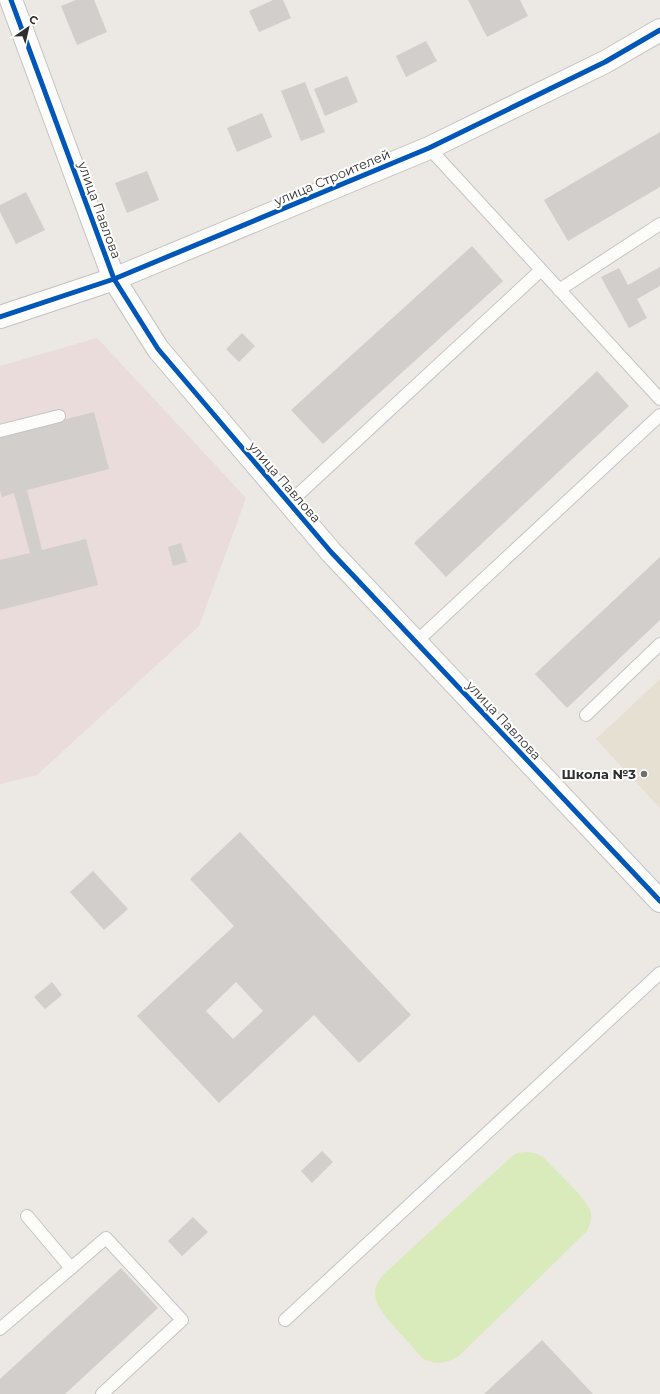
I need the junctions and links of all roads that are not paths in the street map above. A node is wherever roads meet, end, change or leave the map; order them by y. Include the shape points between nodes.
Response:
1 (11, 0) edge
2 (660, 30) edge
3 (430, 148) junction
4 (660, 224) edge
5 (541, 270) junction
6 (114, 279) junction
7 (559, 290) junction
8 (0, 317) edge
9 (660, 399) edge
10 (660, 415) edge
11 (59, 416) dead end
12 (0, 431) edge
13 (289, 503) junction
14 (416, 642) junction
15 (660, 644) edge
16 (586, 715) dead end
17 (660, 901) edge
18 (660, 973) edge
19 (27, 1216) dead end
20 (71, 1268) junction
21 (285, 1320) dead end
22 (0, 1329) edge
23 (102, 1394) edge

1 - 6 street, улица Павлова
2 - 3 street, улица Строителей via 605,62
3 - 5 lane
3 - 6 street, улица Строителей
4 - 7 lane
5 - 7 lane
5 - 13 lane
6 - 8 street, улица Строителей
6 - 13 street, улица Павлова via 158,350
7 - 9 lane
10 - 14 lane
11 - 12 lane
13 - 14 street, улица Павлова via 331,552
14 - 17 street, улица Павлова
15 - 16 lane
18 - 21 lane
19 - 20 lane
20 - 22 lane
20 - 23 lane via 106,1238 182,1320

